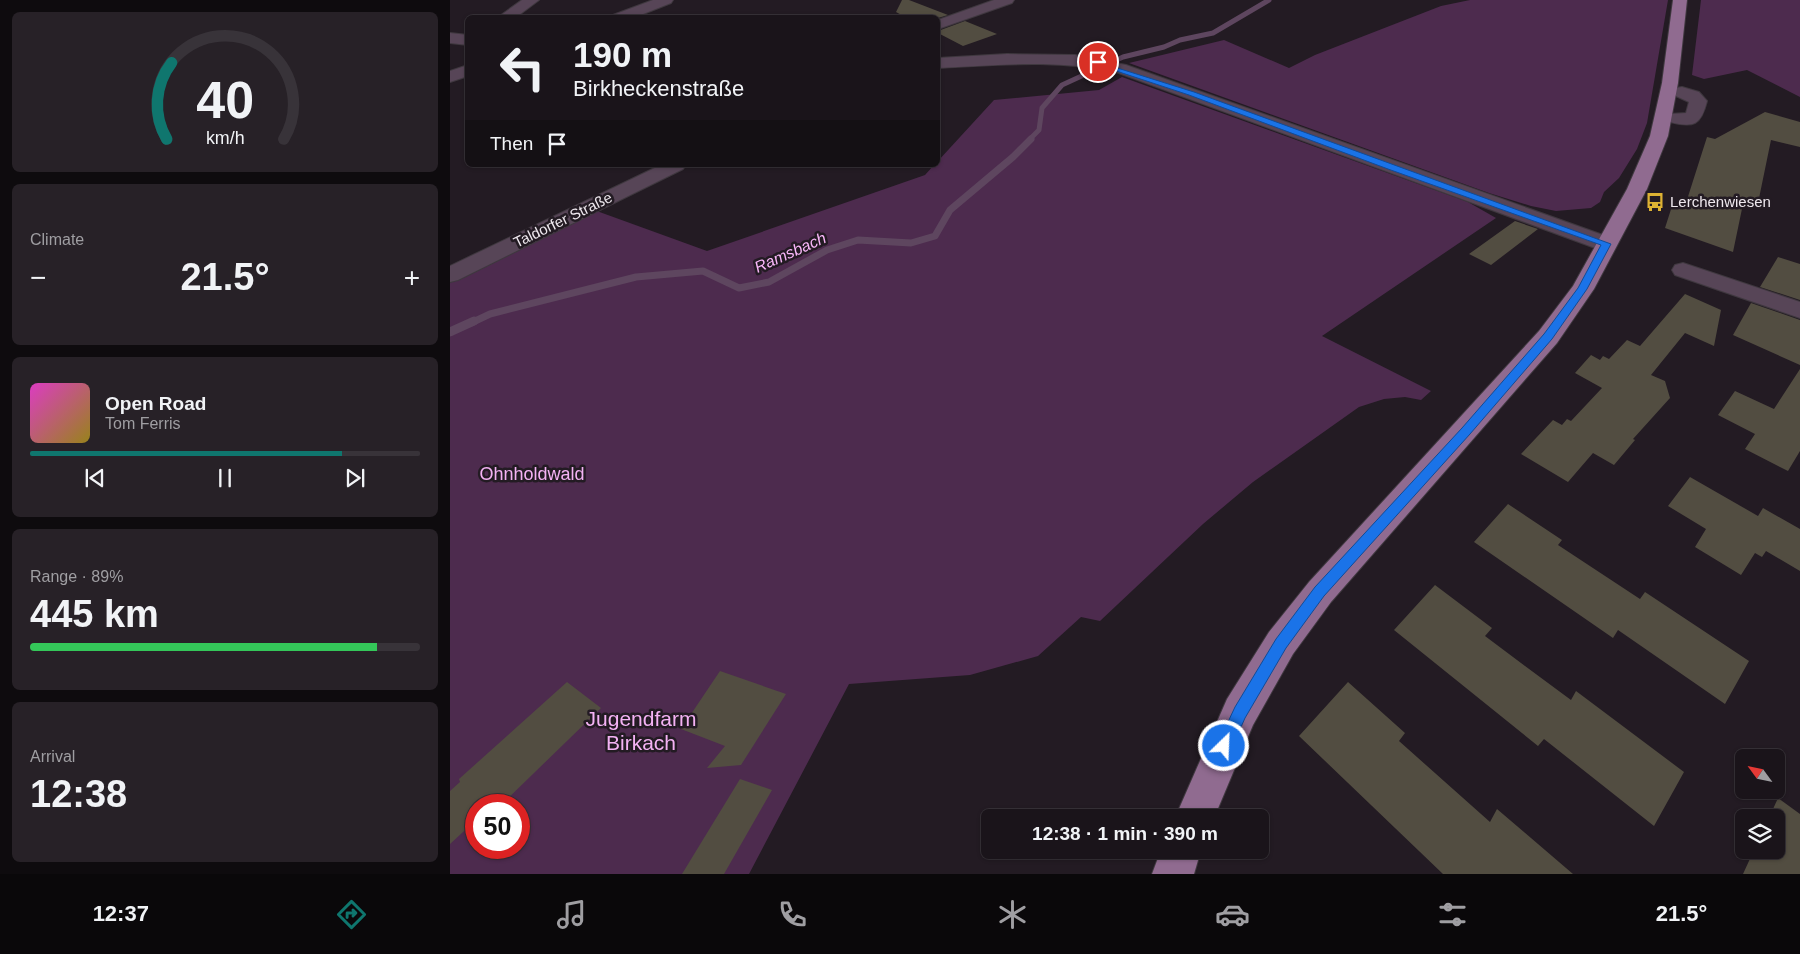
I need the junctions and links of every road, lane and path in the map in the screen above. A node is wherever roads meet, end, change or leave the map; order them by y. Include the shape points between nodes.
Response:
1 (532, 0) edge
2 (666, 0) edge
3 (1007, 0) edge
4 (1680, 0) edge
5 (509, 15) edge
6 (626, 15) edge
7 (940, 24) edge
8 (940, 64) edge
9 (465, 71) edge
10 (450, 77) edge
11 (1682, 92) dead end
12 (1676, 118) dead end
13 (672, 167) edge
14 (1606, 244) junction
15 (1683, 270) dead end
16 (450, 276) edge
17 (1800, 310) edge
18 (1198, 809) edge
19 (1178, 859) edge
20 (1172, 874) edge

1 - 5 street
2 - 6 street
3 - 7 street
4 - 14 main road via 1670,83 1659,136 1637,189
8 - 14 street via 1041,57 1098,62
9 - 10 street
11 - 12 street via 1698,102 1694,116
13 - 16 street, Taldorfer Straße
14 - 18 main road via 1583,289 1548,337 1320,592 1281,643 1240,712
15 - 17 street
19 - 20 main road

